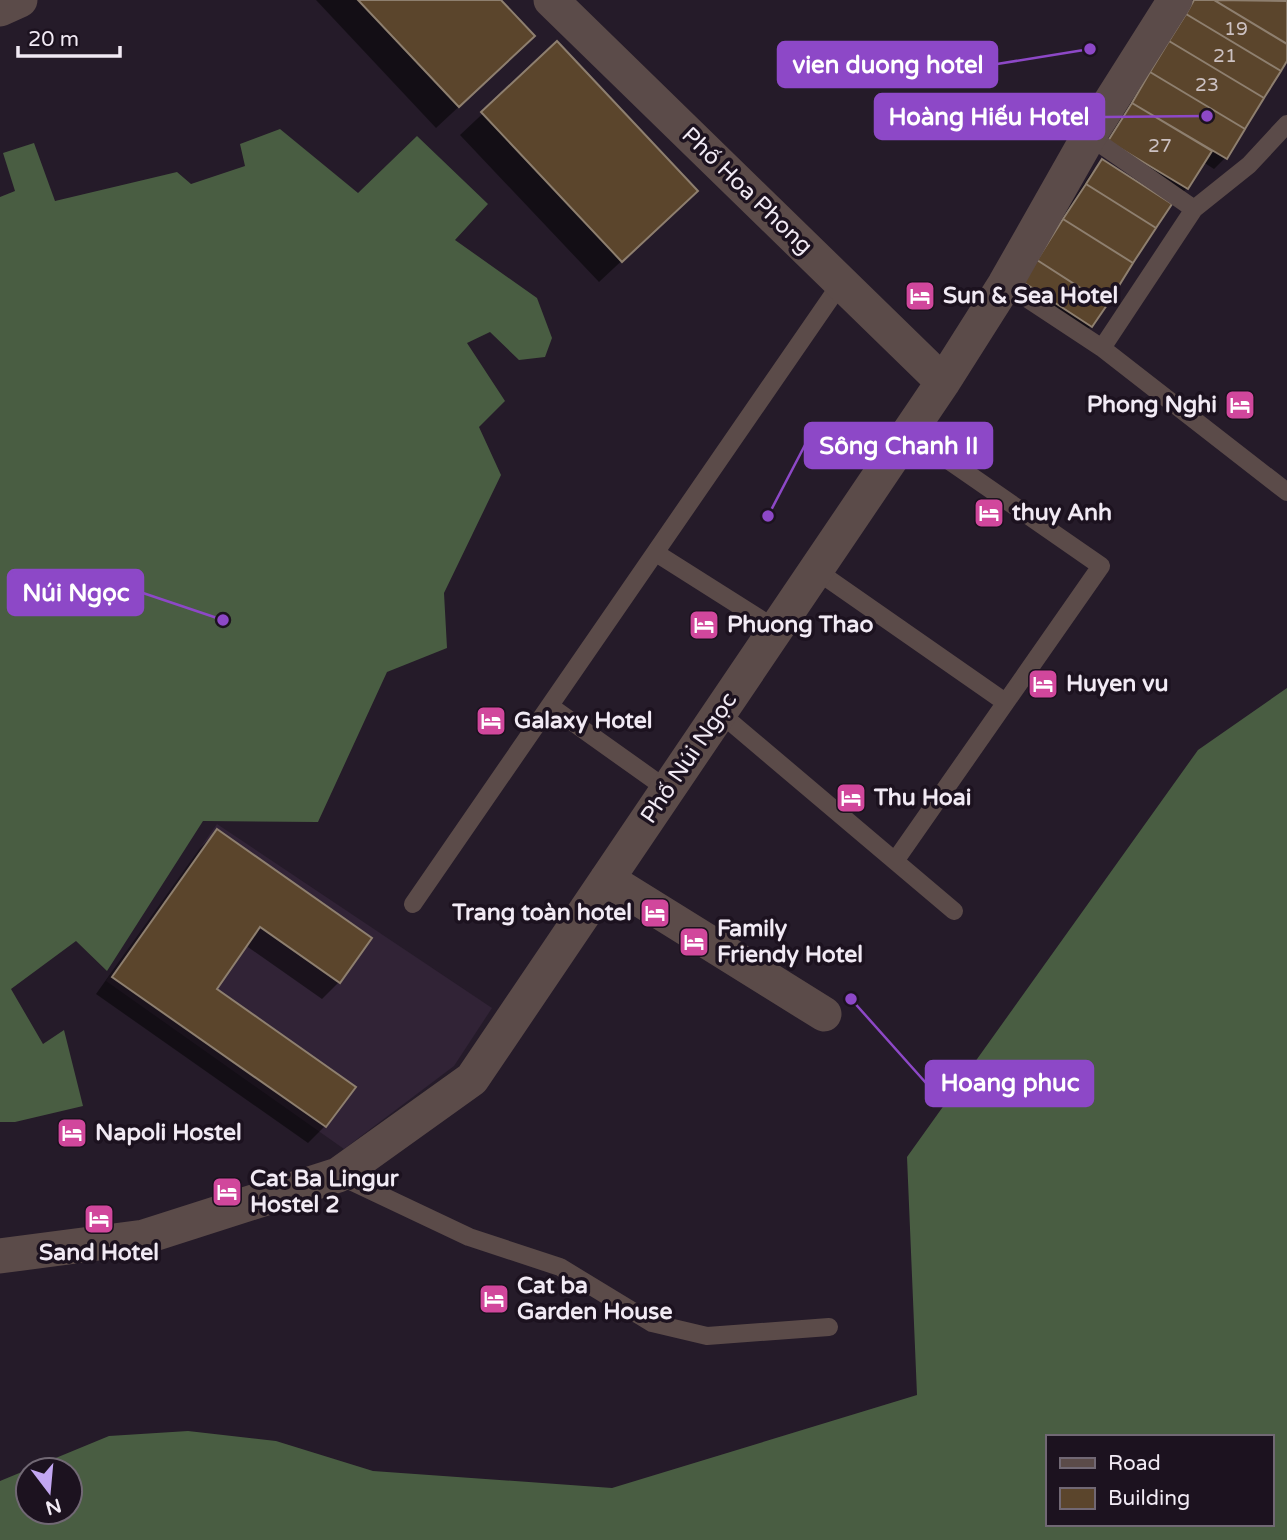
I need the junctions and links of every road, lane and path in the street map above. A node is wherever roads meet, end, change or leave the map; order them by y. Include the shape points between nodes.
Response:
1 (20, 0) edge
2 (551, 0) edge
3 (1175, 0) edge
4 (0, 9) edge
5 (1287, 124) edge
6 (1089, 136) junction
7 (1194, 209) junction
8 (841, 283) junction
9 (1005, 284) junction
10 (1102, 348) junction
11 (943, 382) junction
12 (909, 433) junction
13 (1287, 492) edge
14 (656, 552) junction
15 (817, 571) junction
16 (776, 629) junction
17 (1005, 702) junction
18 (550, 706) junction
19 (720, 713) junction
20 (668, 790) junction
21 (895, 861) junction
22 (607, 878) junction
23 (413, 904) dead end
24 (954, 911) dead end
25 (824, 1014) dead end
26 (338, 1175) junction
27 (0, 1256) edge
28 (829, 1327) dead end

1 - 4 street
2 - 8 street, Phố Hoa Phong
3 - 6 street, Phố Núi Ngọc
5 - 7 lane via 1250,165
6 - 7 lane
6 - 9 street, Phố Núi Ngọc
7 - 10 lane
8 - 11 street, Phố Hoa Phong
8 - 14 lane
9 - 10 lane
9 - 11 street, Phố Núi Ngọc
10 - 13 lane
11 - 12 street, Phố Núi Ngọc
12 - 15 street, Phố Núi Ngọc
12 - 17 lane via 1101,566
14 - 16 lane
14 - 18 lane
15 - 16 street, Phố Núi Ngọc
15 - 17 lane
16 - 19 street, Phố Núi Ngọc
17 - 21 lane
18 - 20 lane
18 - 23 lane
19 - 20 street, Phố Núi Ngọc
19 - 21 lane
20 - 22 street, Phố Núi Ngọc
21 - 24 lane
22 - 25 street
22 - 26 street, Phố Núi Ngọc via 472,1079
26 - 27 street, Phố Núi Ngọc via 144,1237
26 - 28 lane via 469,1237 559,1266 652,1324 707,1336

